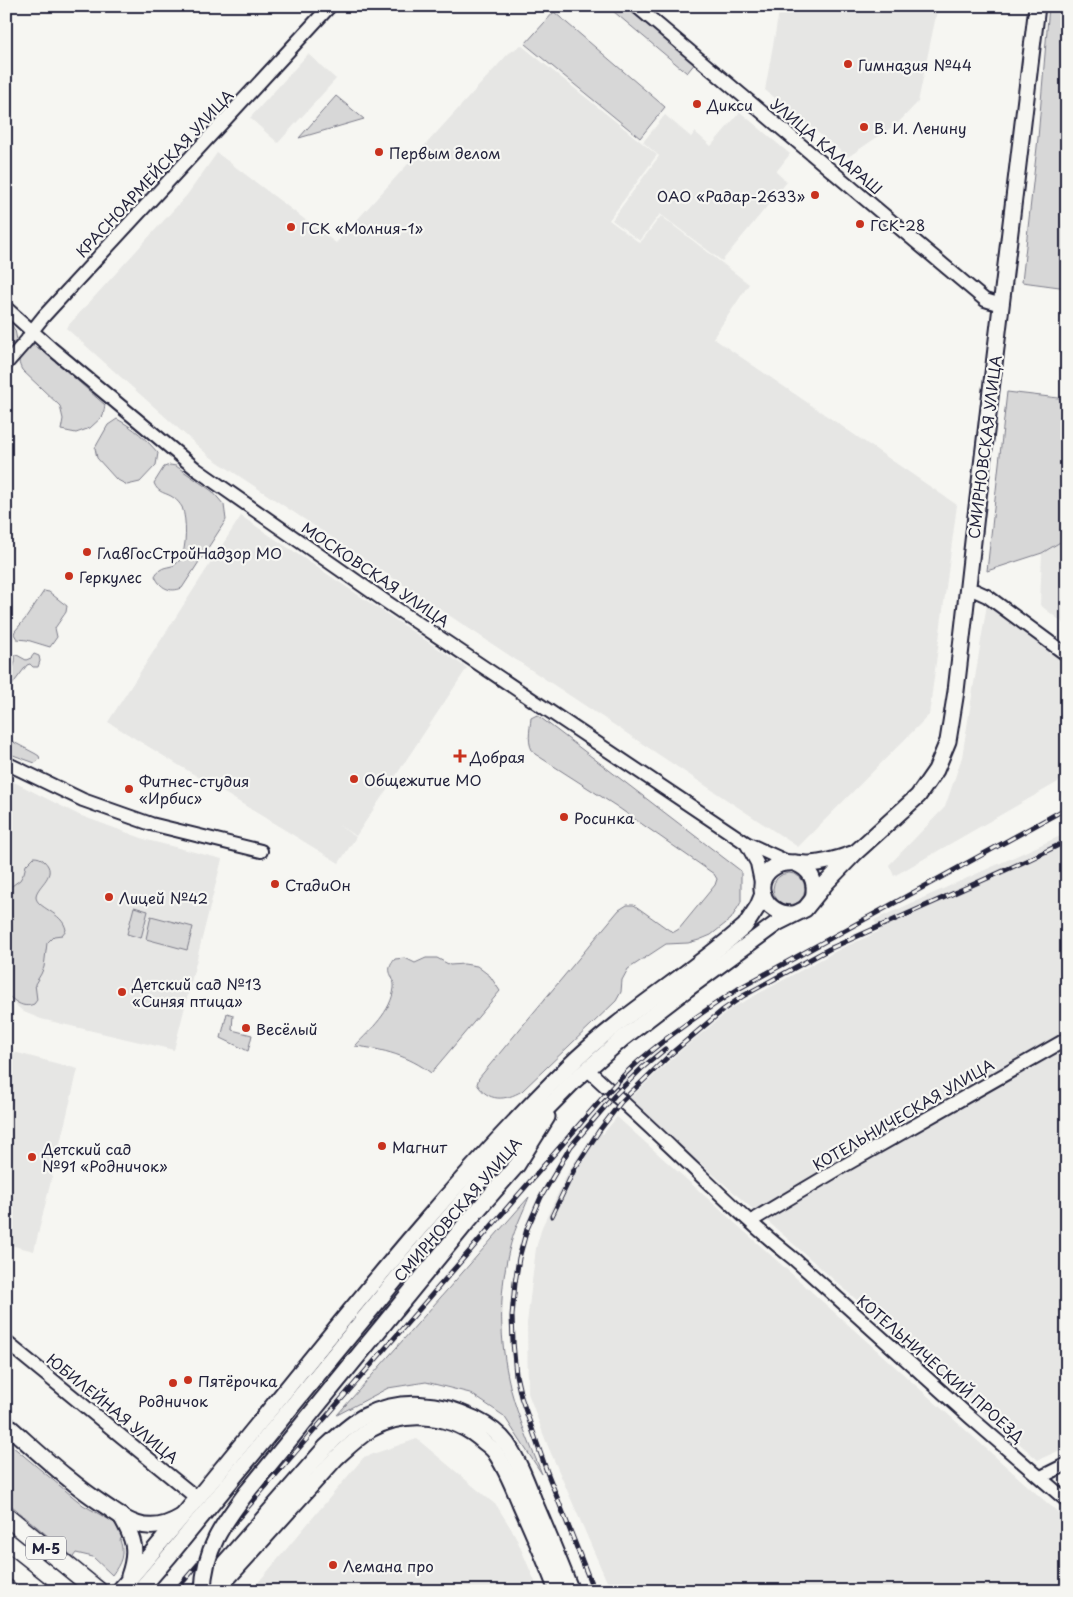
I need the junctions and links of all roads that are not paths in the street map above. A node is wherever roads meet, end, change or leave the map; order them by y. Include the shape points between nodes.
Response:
1 (330, 6) edge
2 (636, 6) edge
3 (1037, 6) edge
4 (1001, 305) junction
5 (6, 308) edge
6 (32, 331) junction
7 (6, 364) edge
8 (968, 590) junction
9 (1067, 655) edge
10 (6, 763) edge
11 (746, 843) junction
12 (261, 851) dead end
13 (855, 853) junction
14 (792, 863) junction
15 (763, 891) junction
16 (813, 898) junction
17 (793, 914) junction
18 (1067, 1039) edge
19 (587, 1069) junction
20 (562, 1092) junction
21 (676, 1152) junction
22 (756, 1218) junction
23 (794, 1259) junction
24 (6, 1342) edge
25 (6, 1424) edge
26 (1067, 1464) edge
27 (1041, 1477) junction
28 (198, 1499) junction
29 (1067, 1501) edge
30 (184, 1515) junction
31 (6, 1516) edge
32 (122, 1516) junction
33 (165, 1550) junction
34 (6, 1564) edge
35 (92, 1586) edge
36 (129, 1587) edge
37 (40, 1591) edge
38 (202, 1591) edge
39 (216, 1591) edge
40 (557, 1591) edge
41 (572, 1591) edge

1 - 6 street, КРАСНОАРМЕЙСКАЯ УЛИЦА
2 - 4 street, УЛИЦА КАЛАРАШ via 985,300
3 - 4 main road, СМИРНОВСКАЯ УЛИЦА
4 - 8 main road, СМИРНОВСКАЯ УЛИЦА
5 - 6 street, МОСКОВСКАЯ УЛИЦА
6 - 7 street, КРАСНОАРМЕЙСКАЯ УЛИЦА
6 - 11 street, МОСКОВСКАЯ УЛИЦА via 196,469 385,601
8 - 9 street via 987,596
8 - 13 main road, СМИРНОВСКАЯ УЛИЦА via 948,742 936,770 918,796
10 - 12 street via 83,800 152,824
11 - 14 street, МОСКОВСКАЯ УЛИЦА
11 - 15 street, МОСКОВСКАЯ УЛИЦА via 757,863
13 - 14 main road, СМИРНОВСКАЯ УЛИЦА via 824,862
13 - 16 main road, СМИРНОВСКАЯ УЛИЦА
14 - 15 main road, СМИРНОВСКАЯ УЛИЦА via 770,870
14 - 16 main road via 806,870 813,880
15 - 17 main road via 774,910
15 - 28 main road, СМИРНОВСКАЯ УЛИЦА via 758,906 744,926 587,1049 496,1141 329,1336
16 - 17 main road, СМИРНОВСКАЯ УЛИЦА via 805,909
17 - 19 main road, СМИРНОВСКАЯ УЛИЦА via 687,989
18 - 22 street, КОТЕЛЬНИЧЕСКАЯ УЛИЦА
19 - 20 main road, СМИРНОВСКАЯ УЛИЦА
19 - 21 street, КОТЕЛЬНИЧЕСКИЙ ПРОЕЗД
20 - 33 main road, СМИРНОВСКАЯ УЛИЦА via 506,1150
20 - 38 main road, bridge via 517,1165 247,1492 215,1539 204,1569
21 - 22 street, КОТЕЛЬНИЧЕСКИЙ ПРОЕЗД
21 - 23 street, КОТЕЛЬНИЧЕСКИЙ ПРОЕЗД via 720,1196
22 - 23 street, КОТЕЛЬНИЧЕСКИЙ ПРОЕЗД
23 - 27 street, КОТЕЛЬНИЧЕСКИЙ ПРОЕЗД
24 - 28 street, ЮБИЛЕЙНАЯ УЛИЦА
25 - 32 main road via 78,1487
26 - 27 street
27 - 29 street, КОТЕЛЬНИЧЕСКИЙ ПРОЕЗД
28 - 30 main road, СМИРНОВСКАЯ УЛИЦА
30 - 32 main road via 161,1526 136,1524
30 - 33 main road, СМИРНОВСКАЯ УЛИЦА
31 - 35 highway, М-5
32 - 36 main road via 134,1546
33 - 36 main road
34 - 37 highway, М-5
38 - 41 main road via 326,1447 346,1429 365,1416 386,1409 403,1404 425,1404 448,1407 468,1415 488,1425 506,1443
39 - 40 main road via 354,1441 371,1429 408,1417 428,1417 462,1427 494,1451 507,1472

